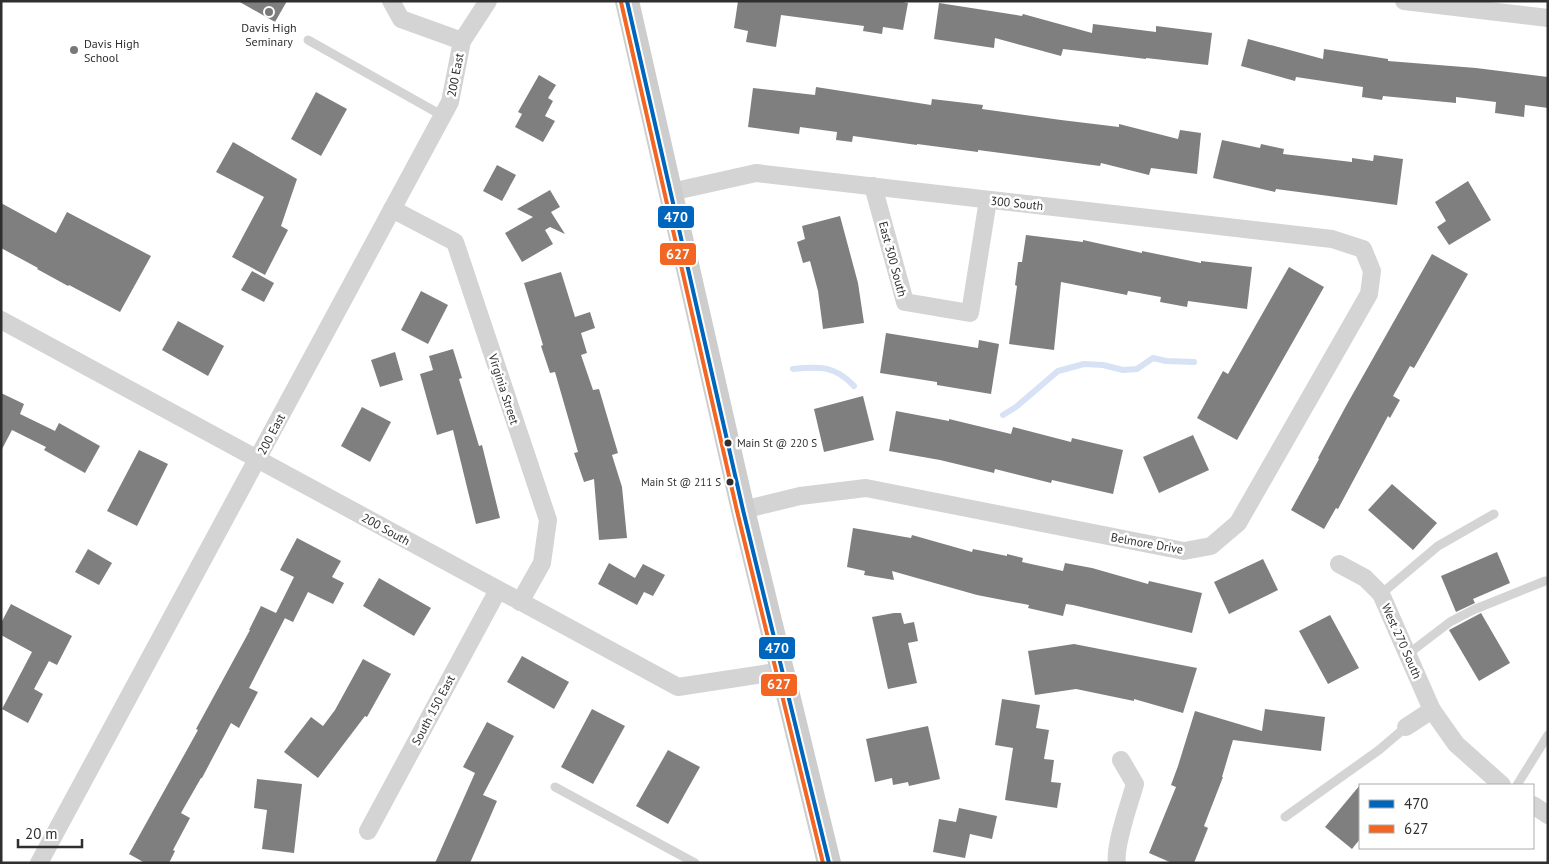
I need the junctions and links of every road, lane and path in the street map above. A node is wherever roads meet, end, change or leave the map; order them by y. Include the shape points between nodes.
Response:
1 (392, 1) edge
2 (488, 1) edge
3 (627, 1) edge
4 (1404, 1) edge
5 (1548, 18) edge
6 (308, 40) dead end
7 (462, 41) junction
8 (443, 116) junction
9 (873, 186) junction
10 (671, 192) junction
11 (988, 200) junction
12 (392, 209) junction
13 (1363, 249) joint
14 (1, 320) edge
15 (258, 459) junction
16 (743, 510) junction
17 (1494, 514) dead end
18 (1339, 564) dead end
19 (1545, 581) dead end
20 (498, 590) junction
21 (1381, 594) junction
22 (520, 602) junction
23 (1408, 654) junction
24 (782, 672) junction
25 (1432, 710) junction
26 (1406, 727) joint
27 (1548, 735) edge
28 (1121, 760) dead end
29 (1501, 784) edge
30 (1518, 784) edge
31 (555, 787) dead end
32 (1534, 806) edge
33 (1548, 815) edge
34 (1284, 816) dead end
35 (368, 831) dead end
36 (39, 863) edge
37 (695, 863) edge
38 (830, 863) edge
39 (1117, 863) edge

1 - 7 street via 401,19
2 - 7 street, 200 East
3 - 10 main road
4 - 5 street
6 - 8 lane
7 - 8 street, 200 East via 450,102
8 - 12 street, 200 East
9 - 10 street, 300 South via 756,173
9 - 11 street, 300 South
9 - 11 street, East 300 South via 905,302 970,313
10 - 16 main road
11 - 13 street, 300 South via 1332,239
12 - 15 street, 200 East
12 - 22 street, Virginia Street via 455,242 548,520 542,563
13 - 16 street, Belmore Drive via 1372,271 1369,294 1238,523 1211,546 1184,551 866,488 800,496
14 - 15 street, 200 South
15 - 20 street, 200 South
15 - 36 street, 200 East
16 - 24 main road
17 - 21 lane via 1438,546
18 - 21 street, West 270 South via 1365,578
19 - 23 lane via 1450,622
20 - 22 street, 200 South
20 - 35 street, South 150 East
21 - 23 street, West 270 South
22 - 24 street, 200 South via 678,687
23 - 25 street, West 270 South
24 - 38 main road
25 - 26 street
25 - 29 street, West 270 South via 1456,744
26 - 34 lane via 1379,750
27 - 30 lane
28 - 39 street via 1135,784
31 - 37 lane
32 - 33 street

